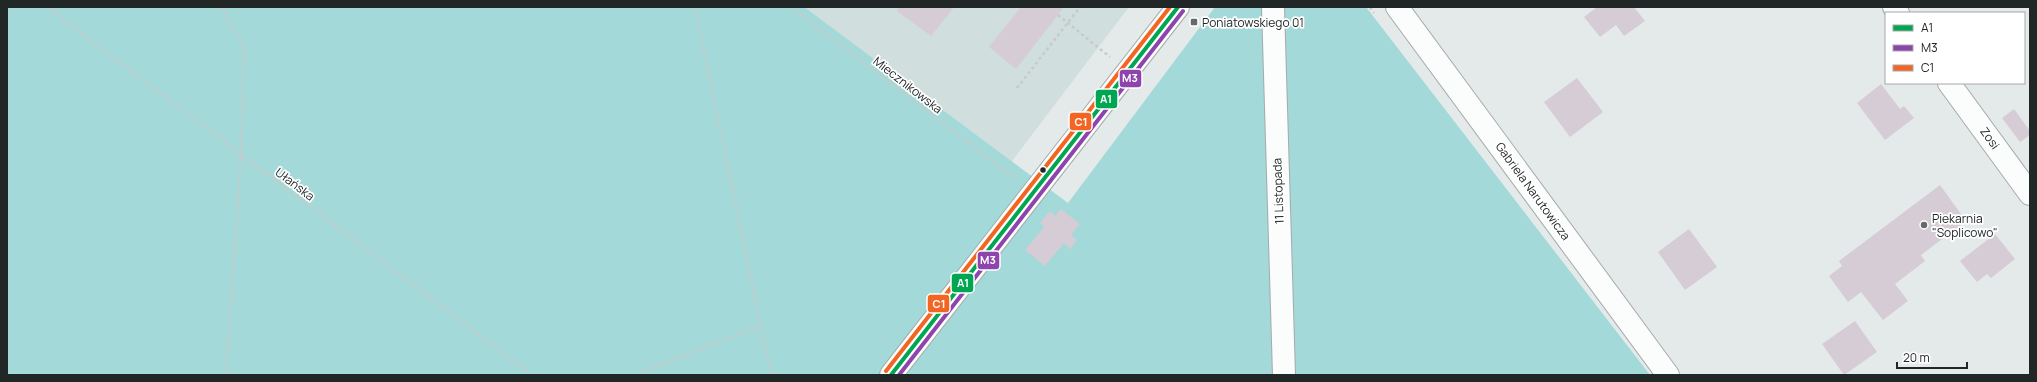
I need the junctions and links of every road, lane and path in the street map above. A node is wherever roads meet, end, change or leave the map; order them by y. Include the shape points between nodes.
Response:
1 (46, 7) edge
2 (221, 7) edge
3 (695, 7) edge
4 (791, 7) edge
5 (1080, 7) edge
6 (1178, 7) edge
7 (1273, 7) edge
8 (1397, 7) edge
9 (1058, 15) dead end
10 (1068, 23) junction
11 (1127, 70) junction
12 (1950, 84) edge
13 (1017, 88) dead end
14 (241, 154) junction
15 (1013, 177) dead end
16 (2030, 194) edge
17 (761, 325) junction
18 (226, 375) edge
19 (532, 375) edge
20 (635, 375) edge
21 (771, 375) edge
22 (891, 375) edge
23 (1284, 375) edge
24 (1668, 375) edge

1 - 14 path, Ułańska
2 - 14 path via 244,46
3 - 17 path
4 - 15 path, Miecznikowska
5 - 10 path
6 - 11 street
7 - 23 street, 11 Listopada
8 - 24 street, Gabriela Narutowicza
9 - 10 path
10 - 11 path
10 - 13 path
11 - 22 street
12 - 16 street, Zosi
14 - 18 path
14 - 19 path, Ułańska
17 - 20 path
17 - 21 path

